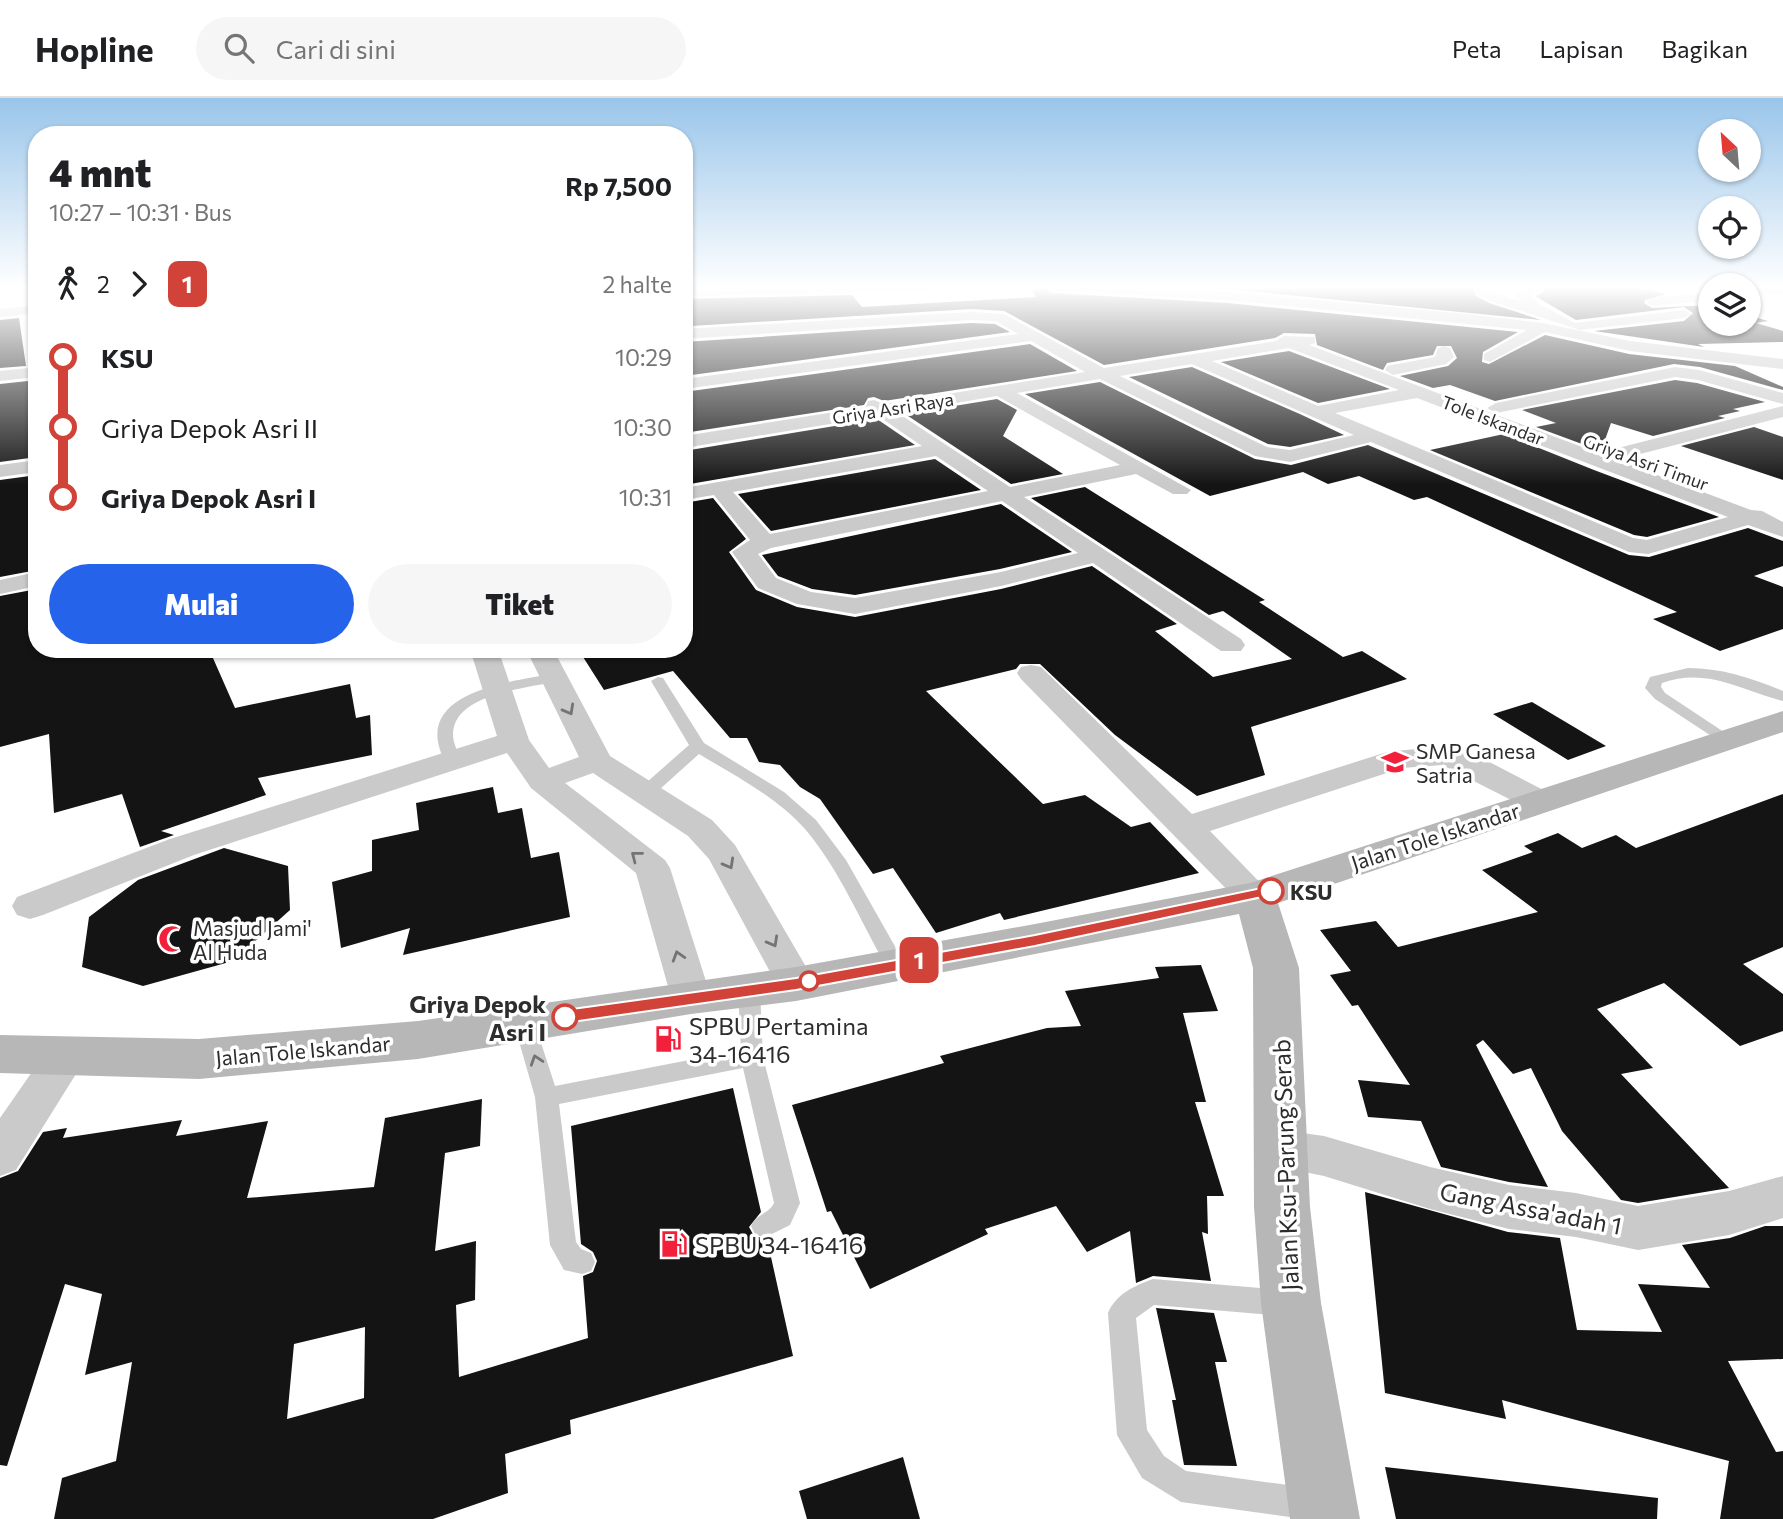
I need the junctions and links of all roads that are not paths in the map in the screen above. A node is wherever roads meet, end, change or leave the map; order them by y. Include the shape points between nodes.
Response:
1 (815, 352) edge
2 (924, 352) edge
3 (1064, 352) edge
4 (1183, 352) edge
5 (1217, 352) edge
6 (1339, 352) edge
7 (1349, 352) edge
8 (1444, 352) edge
9 (1498, 352) edge
10 (1690, 352) edge
11 (1490, 356) dead end
12 (1194, 359) junction
13 (1781, 362) edge
14 (701, 365) dead end
15 (832, 365) junction
16 (1095, 370) junction
17 (1393, 370) junction
18 (28, 373) edge
19 (0, 376) edge
20 (718, 380) junction
21 (693, 383) edge
22 (1000, 391) junction
23 (1419, 392) junction
24 (1783, 399) edge
25 (875, 405) junction
26 (1496, 408) junction
27 (1318, 411) junction
28 (1783, 411) edge
29 (693, 428) edge
30 (1373, 436) junction
31 (693, 440) edge
32 (939, 449) junction
33 (1621, 453) junction
34 (28, 467) edge
35 (1137, 468) junction
36 (0, 471) edge
37 (718, 487) junction
38 (1180, 490) dead end
39 (693, 492) edge
40 (1006, 494) junction
41 (1780, 510) edge
42 (1750, 517) junction
43 (1783, 530) edge
44 (764, 542) junction
45 (1097, 555) junction
46 (28, 581) edge
47 (0, 587) edge
48 (1231, 645) dead end
49 (487, 658) edge
50 (543, 658) edge
51 (1031, 673) dead end
52 (552, 678) junction
53 (658, 681) dead end
54 (497, 689) junction
55 (1783, 696) edge
56 (1783, 722) edge
57 (1728, 740) junction
58 (514, 741) junction
59 (698, 746) junction
60 (453, 761) junction
61 (597, 761) junction
62 (542, 781) junction
63 (644, 794) junction
64 (1539, 801) junction
65 (1187, 827) junction
66 (1255, 896) junction
67 (30, 906) dead end
68 (895, 964) junction
69 (796, 984) junction
70 (749, 990) junction
71 (691, 997) junction
72 (525, 1024) junction
73 (0, 1054) edge
74 (752, 1057) junction
75 (65, 1058) junction
76 (547, 1097) junction
77 (1281, 1150) junction
78 (0, 1156) edge
79 (1783, 1197) edge
80 (764, 1226) dead end
81 (582, 1262) dead end
82 (1291, 1303) junction
83 (1324, 1513) edge

1 - 15 street
2 - 15 street
3 - 16 street
4 - 16 street, Griya Asri Raya
5 - 12 street, Griya Asri Raya
6 - 23 street, Tole Iskandar
7 - 17 street, Griya Asri Timur
8 - 17 street via 1446,357 1440,361
9 - 11 street
10 - 13 street
12 - 16 street, Griya Asri Raya
12 - 27 street
14 - 20 street
15 - 20 street
16 - 22 street, Griya Asri Raya
16 - 25 street, Griya Asri Raya
16 - 30 street via 1273,455 1290,456
17 - 26 street, Griya Asri Timur
18 - 19 street
20 - 21 street
22 - 25 street, Griya Asri Raya
22 - 35 street
23 - 27 street
23 - 42 street, Tole Iskandar
24 - 26 street via 1675,372
25 - 29 street, Griya Asri Raya
25 - 31 street, Griya Asri Raya
25 - 32 street
26 - 33 street, Griya Asri Timur
27 - 30 street
28 - 33 street
30 - 42 street via 1629,545 1648,547
32 - 37 street
32 - 40 street
33 - 41 street, Griya Asri Timur
34 - 36 street
35 - 38 street
35 - 40 street
37 - 39 street
37 - 44 street
40 - 44 street
40 - 45 street
41 - 42 street
42 - 43 street, Tole Iskandar
44 - 45 street via 744,552 767,583 806,599 855,606 1001,579
45 - 48 street
46 - 47 street
49 - 54 street
50 - 52 street
51 - 65 street
52 - 54 lane
52 -> 61 street
53 - 59 lane
54 - 58 street
54 - 60 lane via 457,707 447,721 444,734
55 - 57 lane via 1702,671 1670,673 1655,680 1653,688 1660,696
56 - 57 main road, Jalan Tole Iskandar
57 - 64 main road, Jalan Tole Iskandar
58 - 60 street
58 - 62 street
59 - 63 lane
59 - 68 lane via 778,796 810,824 837,860
60 - 67 street via 182,847
61 - 62 street
61 - 63 street
71 -> 62 street via 652,868
63 -> 69 street via 700,828 723,853
64 - 65 street via 1444,755 1398,759
64 - 66 main road, Jalan Tole Iskandar
65 - 66 street
66 - 68 main road, Jalan Tole Iskandar
66 - 77 main road, Jalan Ksu-Parung Serab via 1276,968
68 - 69 main road, Jalan Tole Iskandar
69 - 70 main road, Jalan Tole Iskandar
70 - 71 main road, Jalan Tole Iskandar
70 - 74 lane
71 - 72 main road, Jalan Tole Iskandar
72 - 75 main road, Jalan Tole Iskandar via 293,1053 199,1059
76 -> 72 lane
73 - 75 main road, Jalan Tole Iskandar
74 - 76 lane
74 - 80 lane via 787,1203 781,1217
75 - 78 street
76 - 81 lane via 563,1245 573,1261
77 - 79 street, Gang Assa'adah 1 via 1324,1156 1509,1207 1638,1228 1729,1213
77 - 82 main road, Jalan Ksu-Parung Serab
82 - 83 main road, Jalan Ksu-Parung Serab
82 - 83 lane via 1153,1292 1139,1298 1122,1313 1132,1435 1153,1466 1181,1486

